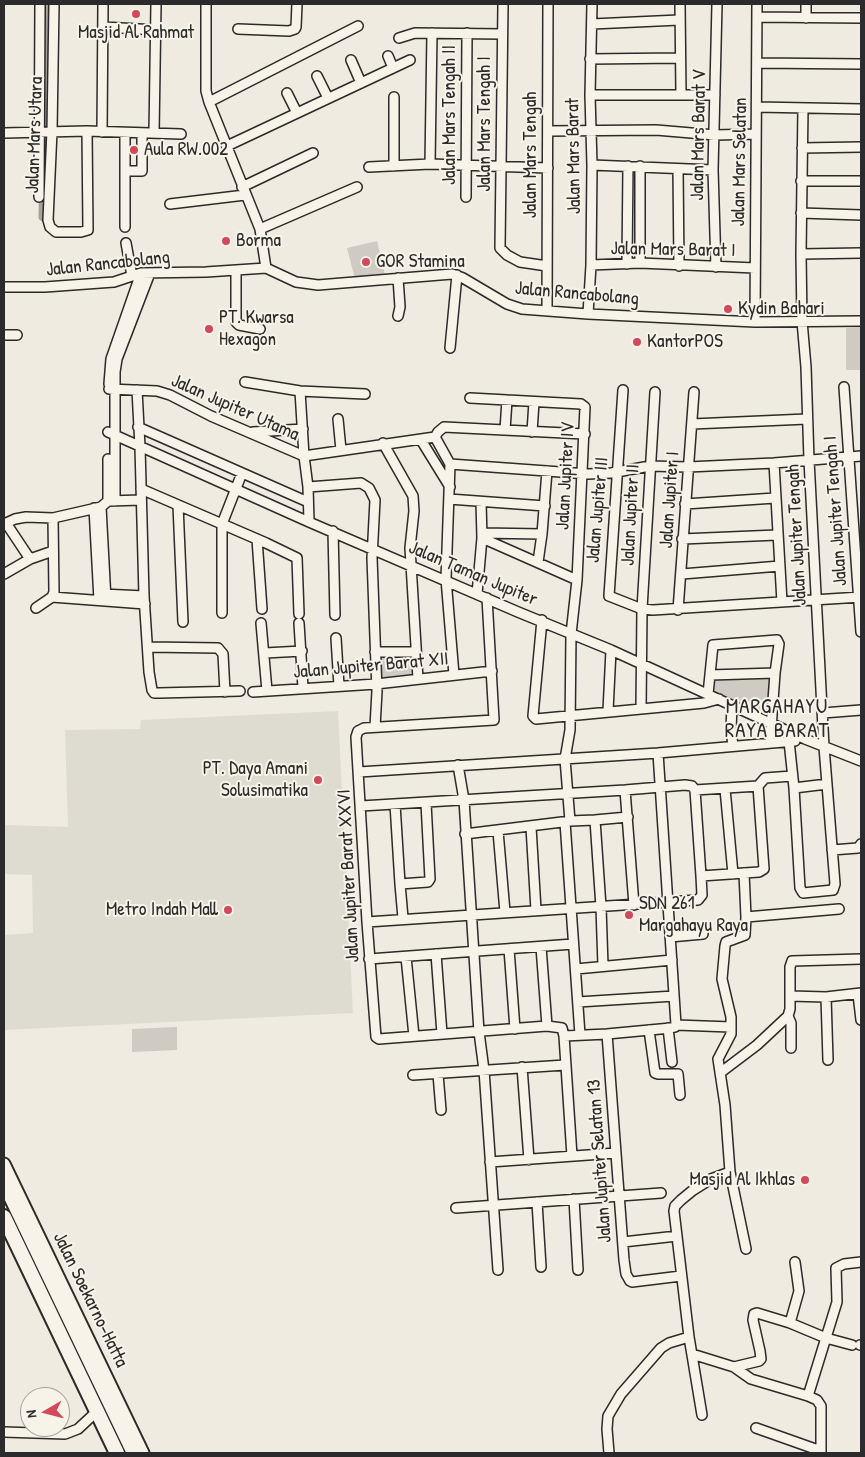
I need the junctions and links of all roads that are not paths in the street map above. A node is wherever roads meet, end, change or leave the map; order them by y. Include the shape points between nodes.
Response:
1 (40, 4) edge
2 (54, 4) edge
3 (103, 4) edge
4 (156, 4) edge
5 (206, 4) edge
6 (298, 4) edge
7 (503, 4) edge
8 (548, 4) edge
9 (592, 4) edge
10 (680, 4) edge
11 (717, 4) edge
12 (757, 4) edge
13 (806, 4) edge
14 (757, 17) junction
15 (806, 18) junction
16 (861, 18) edge
17 (679, 20) junction
18 (592, 24) junction
19 (104, 26) junction
20 (358, 26) dead end
21 (238, 29) dead end
22 (156, 30) junction
23 (432, 33) junction
24 (467, 34) junction
25 (502, 34) junction
26 (400, 38) dead end
27 (388, 56) dead end
28 (680, 58) junction
29 (351, 60) dead end
30 (410, 60) dead end
31 (590, 60) junction
32 (758, 63) junction
33 (861, 64) edge
34 (393, 68) junction
35 (317, 76) dead end
36 (362, 83) junction
37 (287, 93) dead end
38 (590, 95) junction
39 (681, 95) junction
40 (716, 95) junction
41 (394, 97) dead end
42 (328, 98) junction
43 (209, 102) junction
44 (757, 107) junction
45 (803, 108) junction
46 (861, 108) edge
47 (297, 113) junction
48 (46, 131) junction
49 (87, 131) junction
50 (548, 131) junction
51 (591, 131) junction
52 (102, 132) junction
53 (4, 133) edge
54 (125, 133) junction
55 (142, 133) junction
56 (154, 133) junction
57 (181, 134) dead end
58 (715, 134) junction
59 (756, 134) junction
60 (227, 146) junction
61 (861, 147) edge
62 (802, 148) junction
63 (314, 153) dead end
64 (430, 164) junction
65 (592, 165) junction
66 (394, 166) junction
67 (466, 166) junction
68 (628, 166) junction
69 (640, 166) junction
70 (369, 167) dead end
71 (502, 167) junction
72 (548, 168) junction
73 (678, 169) junction
74 (713, 170) junction
75 (125, 171) junction
76 (801, 181) junction
77 (861, 181) edge
78 (357, 187) dead end
79 (244, 191) junction
80 (39, 197) dead end
81 (466, 197) dead end
82 (170, 204) dead end
83 (801, 213) junction
84 (861, 214) edge
85 (125, 227) dead end
86 (260, 229) junction
87 (126, 242) dead end
88 (861, 253) edge
89 (801, 254) junction
90 (640, 263) junction
91 (627, 264) junction
92 (547, 266) junction
93 (591, 266) junction
94 (679, 266) junction
95 (716, 267) junction
96 (266, 268) junction
97 (755, 268) junction
98 (236, 270) junction
99 (141, 274) junction
100 (457, 275) junction
101 (398, 278) junction
102 (4, 288) edge
103 (547, 309) junction
104 (588, 311) junction
105 (398, 316) dead end
106 (802, 321) junction
107 (861, 321) edge
108 (755, 322) junction
109 (260, 329) dead end
110 (4, 335) edge
111 (17, 335) dead end
112 (450, 348) dead end
113 (245, 382) dead end
114 (844, 387) dead end
115 (112, 390) junction
116 (137, 390) junction
117 (623, 390) dead end
118 (300, 391) junction
119 (655, 392) dead end
120 (694, 392) dead end
121 (365, 394) dead end
122 (470, 398) dead end
123 (506, 400) junction
124 (534, 402) junction
125 (808, 419) junction
126 (338, 420) dead end
127 (692, 424) junction
128 (138, 427) junction
129 (302, 429) junction
130 (505, 430) junction
131 (251, 432) junction
132 (532, 432) junction
133 (111, 434) junction
134 (585, 434) junction
135 (435, 437) junction
136 (421, 440) junction
137 (383, 443) junction
138 (140, 447) junction
139 (341, 450) junction
140 (304, 456) junction
141 (848, 456) junction
142 (861, 456) edge
143 (809, 460) junction
144 (774, 463) junction
145 (450, 464) junction
146 (650, 466) junction
147 (688, 467) junction
148 (547, 471) junction
149 (618, 471) junction
150 (242, 473) junction
151 (582, 473) junction
152 (308, 486) junction
153 (450, 487) junction
154 (235, 488) junction
155 (141, 489) junction
156 (775, 498) junction
157 (449, 499) junction
158 (141, 500) junction
159 (308, 502) junction
160 (481, 502) junction
161 (105, 504) junction
162 (685, 504) junction
163 (178, 505) junction
164 (545, 506) junction
165 (53, 518) junction
166 (309, 522) junction
167 (5, 523) edge
168 (222, 524) junction
169 (333, 531) junction
170 (542, 534) junction
171 (778, 535) junction
172 (482, 536) junction
173 (257, 539) junction
174 (682, 539) junction
175 (373, 548) junction
176 (53, 552) junction
177 (30, 559) junction
178 (538, 562) junction
179 (410, 564) junction
180 (780, 566) junction
181 (4, 574) edge
182 (682, 574) junction
183 (446, 580) junction
184 (577, 580) junction
185 (477, 594) junction
186 (53, 595) junction
187 (103, 597) junction
188 (860, 597) edge
189 (487, 598) junction
190 (817, 599) junction
191 (145, 600) junction
192 (782, 602) junction
193 (36, 608) dead end
194 (642, 609) junction
195 (262, 610) dead end
196 (678, 610) junction
197 (222, 613) dead end
198 (335, 615) dead end
199 (542, 620) junction
200 (183, 622) dead end
201 (261, 624) dead end
202 (861, 632) edge
203 (571, 634) junction
204 (336, 638) dead end
205 (148, 647) junction
206 (611, 650) junction
207 (302, 651) junction
208 (375, 652) junction
209 (416, 652) junction
210 (265, 653) junction
211 (642, 664) junction
212 (492, 671) junction
213 (775, 673) junction
214 (454, 675) junction
215 (710, 675) junction
216 (418, 679) junction
217 (376, 684) junction
218 (339, 686) junction
219 (304, 688) junction
220 (240, 691) dead end
221 (267, 691) junction
222 (225, 692) junction
223 (253, 692) dead end
224 (708, 694) junction
225 (719, 699) junction
226 (732, 705) junction
227 (641, 709) junction
228 (861, 710) edge
229 (608, 711) junction
230 (570, 716) junction
231 (823, 716) junction
232 (768, 721) junction
233 (375, 727) junction
234 (805, 739) junction
235 (789, 742) junction
236 (770, 743) junction
237 (733, 746) junction
238 (824, 747) junction
239 (658, 753) junction
240 (567, 759) junction
241 (861, 761) edge
242 (458, 765) junction
243 (359, 772) junction
244 (792, 776) junction
245 (827, 784) junction
246 (758, 786) junction
247 (660, 787) junction
248 (794, 788) junction
249 (725, 789) junction
250 (626, 790) junction
251 (695, 790) junction
252 (567, 793) junction
253 (464, 800) junction
254 (426, 802) junction
255 (395, 804) junction
256 (361, 806) junction
257 (628, 817) junction
258 (595, 820) junction
259 (568, 822) junction
260 (530, 827) junction
261 (498, 831) junction
262 (465, 834) junction
263 (861, 844) edge
264 (832, 850) junction
265 (744, 873) junction
266 (733, 874) junction
267 (701, 876) junction
268 (400, 884) junction
269 (668, 902) junction
270 (634, 905) junction
271 (602, 907) junction
272 (571, 909) junction
273 (838, 909) dead end
274 (536, 910) junction
275 (504, 912) junction
276 (472, 915) junction
277 (746, 917) junction
278 (403, 918) junction
279 (367, 922) junction
280 (703, 934) dead end
281 (670, 937) junction
282 (573, 944) junction
283 (541, 946) junction
284 (509, 949) junction
285 (474, 952) junction
286 (436, 954) junction
287 (406, 957) junction
288 (861, 958) edge
289 (370, 959) junction
290 (672, 960) junction
291 (603, 966) junction
292 (576, 969) junction
293 (860, 994) edge
294 (674, 996) junction
295 (790, 996) junction
296 (826, 997) junction
297 (578, 1002) junction
298 (788, 1016) junction
299 (861, 1020) edge
300 (547, 1026) junction
301 (672, 1027) junction
302 (731, 1027) junction
303 (515, 1029) junction
304 (649, 1030) junction
305 (479, 1032) junction
306 (442, 1034) junction
307 (607, 1034) junction
308 (580, 1035) junction
309 (414, 1036) junction
310 (564, 1036) junction
311 (791, 1048) dead end
312 (828, 1060) dead end
313 (672, 1062) dead end
314 (565, 1065) junction
315 (522, 1067) junction
316 (484, 1070) junction
317 (720, 1073) junction
318 (438, 1074) junction
319 (413, 1076) dead end
320 (680, 1095) dead end
321 (441, 1110) dead end
322 (616, 1153) junction
323 (572, 1156) junction
324 (529, 1160) junction
325 (490, 1162) junction
326 (730, 1172) junction
327 (6, 1174) edge
328 (661, 1194) dead end
329 (620, 1197) junction
330 (574, 1199) junction
331 (536, 1202) junction
332 (492, 1205) junction
333 (456, 1208) dead end
334 (4, 1217) edge
335 (4, 1229) edge
336 (677, 1236) junction
337 (623, 1242) junction
338 (746, 1249) dead end
339 (795, 1262) dead end
340 (861, 1262) edge
341 (541, 1266) dead end
342 (498, 1270) dead end
343 (578, 1270) dead end
344 (681, 1276) junction
345 (31, 1280) junction
346 (790, 1323) junction
347 (689, 1337) junction
348 (826, 1338) junction
349 (858, 1345) edge
350 (692, 1354) junction
351 (734, 1367) junction
352 (808, 1396) junction
353 (110, 1403) junction
354 (93, 1415) junction
355 (702, 1415) dead end
356 (126, 1418) junction
357 (756, 1428) dead end
358 (4, 1432) edge
359 (821, 1452) edge
360 (111, 1453) edge
361 (117, 1453) edge
362 (134, 1453) edge
363 (143, 1453) edge
364 (608, 1453) edge

1 - 48 street, Jalan Mars Utara
2 - 48 street, Jalan Mars Utara
3 - 19 street
4 - 22 street
5 - 43 street via 206,91
6 - 21 street via 295,29
7 - 25 street, Jalan Mars Tengah I
8 - 50 street, Jalan Mars Tengah
9 - 18 street, Jalan Mars Barat
10 - 17 street
11 - 40 street, Jalan Mars Barat V
12 - 14 street, Jalan Mars Selatan
13 - 15 street
14 - 15 street
14 - 32 street, Jalan Mars Selatan
15 - 16 street
17 - 18 street
17 - 28 street
18 - 31 street, Jalan Mars Barat
19 - 22 street
19 - 52 street
20 - 43 street
22 - 56 street
23 - 24 street
23 - 26 street via 415,33
23 - 64 street
24 - 25 street
24 - 67 street, Jalan Mars Tengah II
25 - 71 street, Jalan Mars Tengah I
27 - 34 street
28 - 31 street
28 - 39 street
29 - 36 street
30 - 34 street
31 - 38 street, Jalan Mars Barat
32 - 33 street
32 - 44 street, Jalan Mars Selatan
34 - 36 street
35 - 42 street
36 - 42 street
37 - 47 street
38 - 39 street
38 - 51 street, Jalan Mars Barat
39 - 40 street
40 - 58 street, Jalan Mars Barat V
41 - 66 street
42 - 47 street
43 - 60 street
44 - 45 street
44 - 59 street, Jalan Mars Selatan
45 - 46 street
45 - 62 street, Jalan Jupiter Tengah
47 - 60 street
48 - 49 street
48 - 49 street, Jalan Mars Utara via 48,225 56,232 87,231
48 - 53 street
48 - 80 street, Jalan Mars Utara
49 - 52 street
50 - 51 street
50 - 72 street, Jalan Mars Tengah
51 - 58 street via 656,130
51 - 65 street, Jalan Mars Barat
52 - 54 street
54 - 55 street
54 - 75 street
55 - 56 street
55 - 75 street via 142,171
56 - 57 street
58 - 59 street
58 - 74 street, Jalan Mars Barat V
59 - 97 street, Jalan Mars Selatan
60 - 79 street
61 - 62 street
62 - 76 street, Jalan Jupiter Tengah
63 - 79 street
64 - 66 street
64 - 67 street
65 - 68 street
65 - 93 street, Jalan Mars Barat
66 - 70 street
67 - 71 street
67 - 81 street, Jalan Mars Tengah II
68 - 69 street
68 - 91 street
69 - 73 street
69 - 90 street
71 - 72 street
71 - 92 street, Jalan Mars Tengah I via 502,251 520,262
72 - 92 street, Jalan Mars Tengah
73 - 74 street
73 - 94 street
74 - 95 street, Jalan Mars Barat V
75 - 85 street
76 - 77 street
76 - 83 street, Jalan Jupiter Tengah
78 - 86 street
79 - 82 street
79 - 86 street
83 - 84 street
83 - 89 street, Jalan Jupiter Tengah
86 - 96 street
87 - 99 street
88 - 89 street
89 - 106 street, Jalan Jupiter Tengah
90 - 91 street, Jalan Mars Barat I
90 - 94 street, Jalan Mars Barat I
91 - 93 street, Jalan Mars Barat I
92 - 103 street, Jalan Mars Tengah
93 - 104 street, Jalan Mars Barat
94 - 95 street, Jalan Mars Barat I
95 - 97 street, Jalan Mars Barat I
96 - 98 street, Jalan Rancabolang
96 - 101 street, Jalan Rancabolang via 296,282 313,285
97 - 108 street, Jalan Mars Selatan
98 - 99 street, Jalan Rancabolang
98 - 109 street via 236,322
99 - 102 street, Jalan Rancabolang via 114,282
99 - 115 street via 114,359
100 - 101 street, Jalan Rancabolang
100 - 103 street, Jalan Rancabolang via 515,308
100 - 112 street
101 - 105 street
103 - 104 street, Jalan Rancabolang
104 - 108 street, Jalan Rancabolang
106 - 107 street, Jalan Rancabolang
106 - 108 street, Jalan Rancabolang
106 - 125 street, Jalan Jupiter Tengah
110 - 111 street
113 - 118 street
114 - 141 street, Jalan Jupiter Tengah I
115 - 116 street, Jalan Jupiter Utama
115 - 133 street
116 - 128 street
116 - 131 street, Jalan Jupiter Utama via 157,391
117 - 149 street, Jalan Jupiter III
118 - 121 street
118 - 129 street
119 - 146 street, Jalan Jupiter II
120 - 127 street, Jalan Jupiter I
122 - 123 street, Jalan Jupiter IV
123 - 124 street, Jalan Jupiter IV
123 - 130 street
124 - 132 street
124 - 134 street, Jalan Jupiter IV via 584,406
125 - 127 street
125 - 143 street, Jalan Jupiter Tengah
126 - 139 street
127 - 147 street, Jalan Jupiter I
128 - 138 street
128 - 150 street
129 - 131 street
129 - 140 street
130 - 132 street
130 - 135 street, Jalan Jupiter Utama via 444,427
131 - 140 street, Jalan Jupiter Utama
132 - 134 street
133 - 138 street, Jalan Taman Jupiter
133 - 161 street
134 - 151 street, Jalan Jupiter IV
135 - 136 street, Jalan Jupiter Utama
135 - 145 street
136 - 137 street, Jalan Jupiter Utama
136 - 153 street
137 - 139 street, Jalan Jupiter Utama
137 - 179 street via 413,496
138 - 154 street, Jalan Taman Jupiter
138 - 155 street
139 - 140 street, Jalan Jupiter Utama
140 - 152 street
141 - 142 street
141 - 143 street
141 - 188 street, Jalan Jupiter Tengah I
143 - 144 street
143 - 190 street, Jalan Jupiter Tengah
144 - 147 street
144 - 156 street
145 - 148 street
145 - 153 street
146 - 147 street
146 - 149 street
146 - 194 street, Jalan Jupiter II
147 - 162 street, Jalan Jupiter I
148 - 151 street
148 - 164 street
149 - 151 street
149 - 194 street, Jalan Jupiter III via 608,594
150 - 154 street
150 - 159 street
151 - 184 street, Jalan Jupiter IV
152 - 159 street
152 - 175 street via 366,485 375,500
153 - 157 street
154 - 166 street, Jalan Taman Jupiter
154 - 168 street
155 - 158 street
155 - 163 street
156 - 162 street
156 - 171 street
157 - 160 street
157 - 183 street
158 - 161 street
158 - 191 street
159 - 166 street
160 - 164 street
160 - 172 street
161 - 165 street
161 - 187 street
162 - 174 street, Jalan Jupiter I
163 - 168 street
163 - 200 street
164 - 170 street
165 - 167 street via 26,517
165 - 176 street
166 - 169 street, Jalan Taman Jupiter
167 - 177 street
168 - 173 street
168 - 197 street
169 - 175 street, Jalan Taman Jupiter
169 - 198 street
170 - 172 street
170 - 178 street
171 - 174 street
171 - 180 street
172 - 178 street
172 - 185 street
173 - 195 street
173 - 207 street via 298,560
174 - 182 street, Jalan Jupiter I
175 - 179 street, Jalan Taman Jupiter
175 - 208 street
176 - 177 street
176 - 186 street
177 - 181 street
178 - 184 street
179 - 183 street, Jalan Taman Jupiter
179 - 209 street
180 - 182 street
180 - 192 street
182 - 196 street, Jalan Jupiter I
183 - 185 street, Jalan Taman Jupiter
183 - 214 street
184 - 203 street, Jalan Jupiter IV
185 - 189 street, Jalan Taman Jupiter
186 - 187 street
186 - 193 street
187 - 191 street
188 - 190 street
188 - 202 street, Jalan Jupiter Tengah I
189 - 199 street, Jalan Taman Jupiter
189 - 212 street
190 - 192 street
190 - 231 street, Jalan Jupiter Tengah
191 - 205 street
192 - 196 street
194 - 196 street
194 - 211 street, Jalan Jupiter II
199 - 203 street, Jalan Taman Jupiter
199 - 230 street via 533,716 536,719
201 - 210 street
203 - 206 street, Jalan Taman Jupiter
203 - 230 street, Jalan Jupiter IV
204 - 218 street
205 - 222 street via 218,648 223,654
205 - 222 street via 154,693
206 - 211 street, Jalan Taman Jupiter
206 - 229 street
207 - 210 street
207 - 219 street
208 - 209 street
208 - 217 street
209 - 216 street
210 - 221 street
211 - 224 street, Jalan Taman Jupiter
211 - 227 street, Jalan Jupiter II
212 - 214 street, Jalan Jupiter Barat XII
212 - 233 street via 494,720
213 - 215 street
213 - 215 street via 779,644 772,640 713,645
213 - 232 street
214 - 216 street, Jalan Jupiter Barat XII
215 - 224 street
216 - 217 street, Jalan Jupiter Barat XII
217 - 218 street, Jalan Jupiter Barat XII
217 - 233 street
218 - 219 street, Jalan Jupiter Barat XII
219 - 221 street, Jalan Jupiter Barat XII
220 - 222 street
221 - 223 street, Jalan Jupiter Barat XII
224 - 225 street, Jalan Taman Jupiter
225 - 226 street, Jalan Taman Jupiter
225 - 227 street
226 - 232 street, Jalan Taman Jupiter
226 - 237 street
227 - 229 street
228 - 231 street
229 - 230 street
230 - 240 street, Jalan Jupiter IV
231 - 238 street, Jalan Jupiter Tengah
232 - 234 street, Jalan Taman Jupiter
232 - 236 street
233 - 243 street, Jalan Jupiter Barat XXVI via 358,731
234 - 235 street
234 - 238 street, Jalan Taman Jupiter
235 - 236 street
235 - 244 street
236 - 237 street
237 - 239 street
238 - 241 street, Jalan Taman Jupiter
238 - 245 street, Jalan Jupiter Tengah
239 - 240 street
239 - 247 street
240 - 242 street
240 - 252 street, Jalan Jupiter IV
242 - 243 street
242 - 253 street
243 - 256 street, Jalan Jupiter Barat XXVI
244 - 246 street via 765,778
244 - 248 street
245 - 248 street
245 - 264 street, Jalan Jupiter Tengah
246 - 249 street
246 - 265 street via 764,869
247 - 250 street
247 - 251 street via 690,785
247 - 269 street
248 - 264 street, Jalan Jupiter Tengah via 800,888 803,893 834,888
249 - 251 street
249 - 266 street
250 - 252 street
250 - 257 street
251 - 267 street
252 - 253 street
252 - 259 street, Jalan Jupiter IV
253 - 254 street
253 - 262 street
254 - 255 street
254 - 268 street via 430,880
255 - 256 street
255 - 268 street
256 - 279 street, Jalan Jupiter Barat XXVI
257 - 258 street
257 - 270 street
258 - 259 street
258 - 271 street
259 - 260 street
259 - 272 street, Jalan Jupiter IV
260 - 261 street
260 - 274 street
261 - 262 street
261 - 275 street
262 - 276 street
263 - 264 street via 858,848
265 - 266 street
265 - 277 street
266 - 267 street
267 - 269 street via 701,898
268 - 278 street
269 - 270 street
269 - 281 street
270 - 271 street
271 - 272 street
271 - 291 street
272 - 274 street
272 - 282 street, Jalan Jupiter IV
273 - 277 street
274 - 275 street
275 - 276 street
276 - 278 street
276 - 285 street
277 - 302 street via 745,935 726,942 724,946 722,979
278 - 279 street
279 - 289 street, Jalan Jupiter Barat XXVI
280 - 281 street
281 - 290 street
282 - 283 street
282 - 292 street, Jalan Jupiter IV
283 - 284 street
283 - 300 street
284 - 285 street
284 - 303 street
285 - 286 street
285 - 305 street
286 - 287 street
286 - 306 street
287 - 289 street
287 - 309 street
288 - 295 street via 792,961
289 - 309 street, Jalan Jupiter Barat XXVI via 376,1037
290 - 291 street
290 - 294 street
291 - 292 street
292 - 297 street, Jalan Jupiter IV
293 - 296 street
293 - 299 street
294 - 297 street
294 - 301 street
295 - 296 street
295 - 298 street
296 - 312 street
297 - 308 street, Jalan Jupiter IV
298 - 311 street
298 - 317 street
300 - 303 street
300 - 310 street via 562,1028
301 - 302 street
301 - 304 street
301 - 313 street
302 - 317 street via 728,1042 718,1059
303 - 305 street
304 - 307 street
304 - 320 street via 655,1073 678,1074
305 - 306 street
305 - 316 street
306 - 309 street
307 - 308 street
307 - 322 street, Jalan Jupiter Selatan 13
308 - 310 street
310 - 314 street
314 - 315 street
314 - 323 street
315 - 316 street
315 - 324 street
316 - 318 street
316 - 325 street
317 - 326 street
318 - 319 street
318 - 321 street
322 - 323 street
322 - 329 street, Jalan Jupiter Selatan 13
323 - 324 street
324 - 325 street
325 - 332 street
326 - 336 street via 711,1179 675,1206
326 - 338 street
327 - 353 highway, Jalan Soekarno-Hatta via 13,1202
327 - 356 main road, Jalan Soekarno-Hatta
328 - 329 street
329 - 330 street
329 - 337 street, Jalan Jupiter Selatan 13
330 - 331 street
330 - 343 street
331 - 332 street
331 - 341 street
332 - 333 street
332 - 342 street
334 - 345 highway
335 - 345 main road
336 - 337 street
336 - 344 street
337 - 344 street, Jalan Jupiter Selatan 13 via 626,1274 630,1281
339 - 346 street via 799,1291
340 - 348 street via 836,1268 837,1302
344 - 347 street
345 - 354 main road
345 - 361 highway
346 - 348 street
346 - 351 street via 754,1314 761,1359
347 - 350 street
347 - 364 street via 661,1348 621,1394 608,1416
348 - 349 street
348 - 352 street
350 - 351 street
350 - 355 street
351 - 352 street via 751,1379
352 - 359 street via 820,1403
353 - 356 highway
353 - 362 highway, Jalan Soekarno-Hatta
354 - 358 street via 78,1429 65,1434
354 - 360 main road
356 - 363 main road, Jalan Soekarno-Hatta
357 - 359 street

